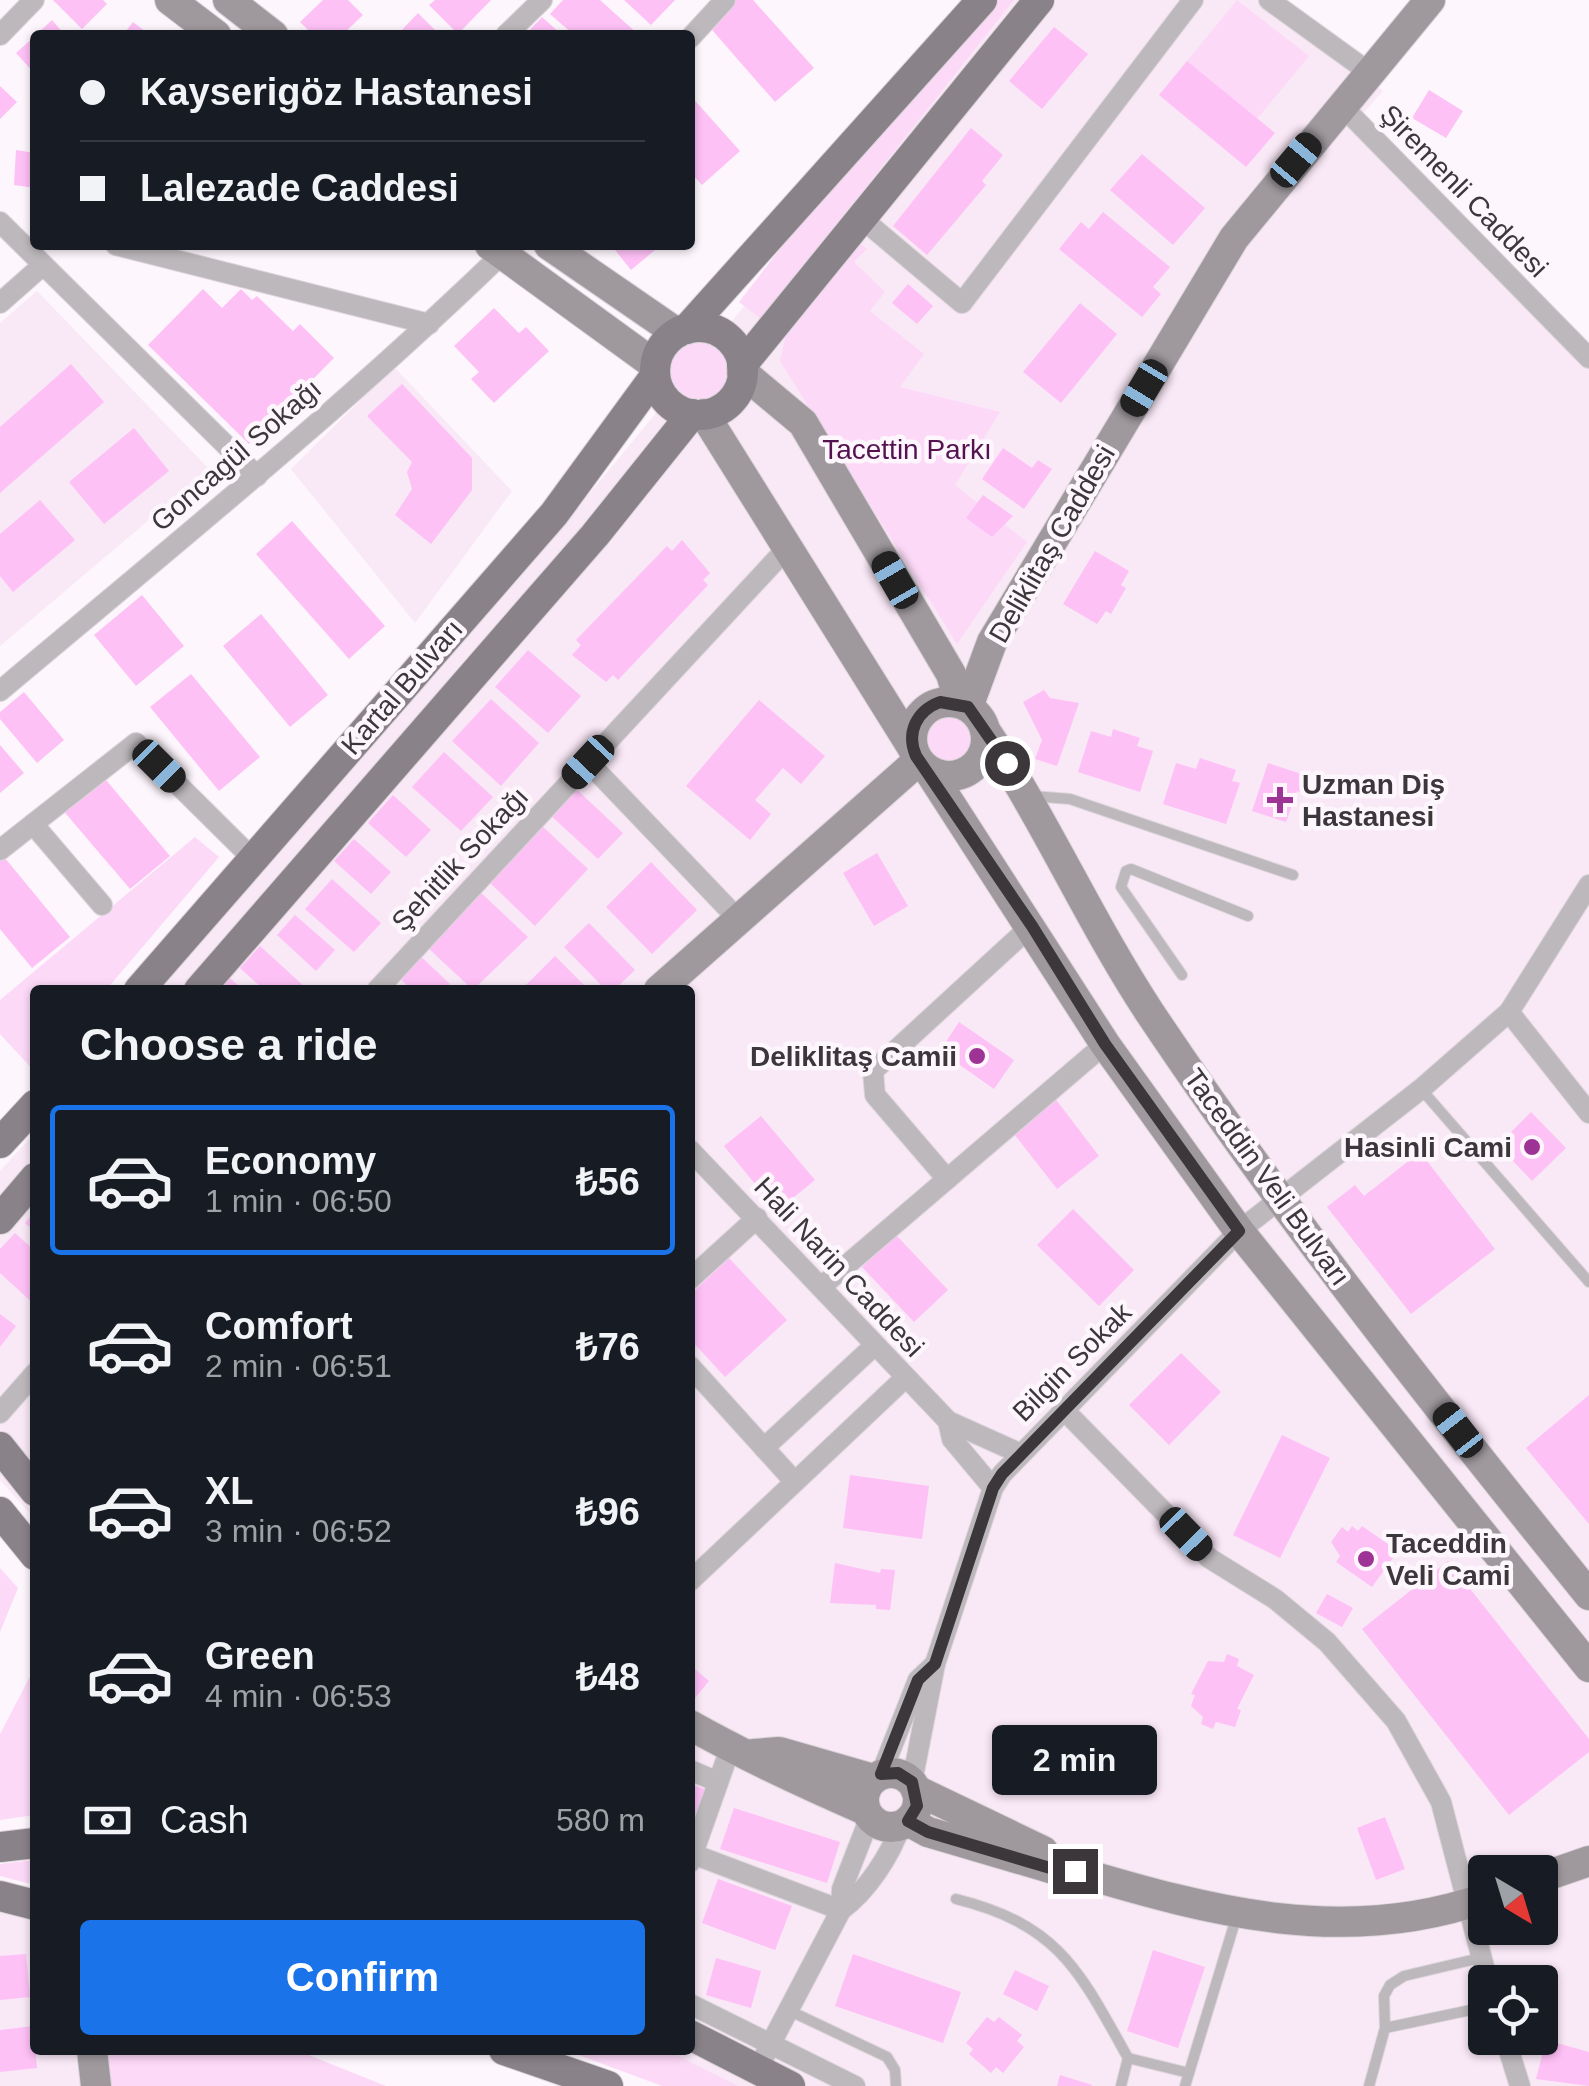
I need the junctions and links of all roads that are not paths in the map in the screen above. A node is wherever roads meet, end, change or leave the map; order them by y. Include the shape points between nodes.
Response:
1 (34, 0) edge
2 (170, 0) edge
3 (542, 0) edge
4 (725, 0) edge
5 (1039, 0) edge
6 (1193, 0) edge
7 (1269, 0) edge
8 (1430, 0) edge
9 (979, 1) edge
10 (209, 30) edge
11 (511, 30) edge
12 (695, 33) edge
13 (0, 35) edge
14 (1370, 73) junction
15 (1342, 106) junction
16 (860, 217) junction
17 (2, 225) edge
18 (30, 229) edge
19 (136, 250) edge
20 (496, 250) edge
21 (557, 250) edge
22 (43, 265) junction
23 (0, 303) edge
24 (430, 324) junction
25 (682, 331) junction
26 (1589, 358) edge
27 (742, 369) junction
28 (655, 370) junction
29 (698, 414) junction
30 (256, 476) junction
31 (788, 547) junction
32 (0, 691) edge
33 (971, 714) junction
34 (920, 760) junction
35 (588, 762) junction
36 (1029, 796) junction
37 (33, 824) junction
38 (0, 850) edge
39 (252, 858) junction
40 (1293, 875) dead end
41 (1589, 885) edge
42 (102, 905) dead end
43 (1248, 916) dead end
44 (737, 918) junction
45 (1032, 926) junction
46 (1182, 975) dead end
47 (143, 985) edge
48 (203, 985) edge
49 (382, 985) edge
50 (664, 985) edge
51 (1509, 1012) junction
52 (1105, 1044) junction
53 (1421, 1089) junction
54 (30, 1110) edge
55 (1589, 1113) edge
56 (0, 1143) edge
57 (695, 1155) edge
58 (946, 1179) junction
59 (30, 1184) edge
60 (1277, 1200) junction
61 (0, 1218) edge
62 (757, 1218) junction
63 (1239, 1231) junction
64 (695, 1274) edge
65 (1589, 1282) edge
66 (820, 1287) junction
67 (875, 1345) junction
68 (695, 1372) edge
69 (905, 1378) junction
70 (30, 1379) edge
71 (1066, 1412) junction
72 (0, 1413) edge
73 (948, 1421) junction
74 (0, 1447) edge
75 (764, 1448) junction
76 (1020, 1453) junction
77 (794, 1481) junction
78 (30, 1484) edge
79 (993, 1488) junction
80 (0, 1512) edge
81 (30, 1549) edge
82 (695, 1576) edge
83 (1589, 1595) edge
84 (935, 1664) junction
85 (1589, 1667) edge
86 (695, 1727) edge
87 (741, 1750) junction
88 (695, 1772) edge
89 (877, 1776) junction
90 (718, 1782) junction
91 (914, 1786) junction
92 (868, 1814) junction
93 (904, 1823) junction
94 (30, 1844) edge
95 (695, 1845) edge
96 (0, 1847) edge
97 (695, 1857) edge
98 (1589, 1861) edge
99 (1075, 1871) junction
100 (1558, 1872) edge
101 (1468, 1879) edge
102 (0, 1896) edge
103 (956, 1899) dead end
104 (30, 1904) edge
105 (1468, 1904) edge
106 (840, 1910) junction
107 (1238, 1916) junction
108 (1479, 1945) edge
109 (1480, 1958) junction
110 (1482, 1965) edge
111 (695, 2008) edge
112 (788, 2010) junction
113 (1468, 2011) edge
114 (1385, 2028) junction
115 (695, 2036) edge
116 (93, 2055) edge
117 (518, 2055) edge
118 (1510, 2055) edge
119 (763, 2058) junction
120 (1128, 2058) junction
121 (1188, 2074) junction
122 (96, 2086) edge
123 (608, 2086) edge
124 (790, 2086) edge
125 (855, 2086) edge
126 (896, 2086) edge
127 (1121, 2086) edge
128 (1185, 2086) edge
129 (1369, 2086) edge
130 (1520, 2086) edge

1 - 13 street
2 - 10 street
3 - 11 street
4 - 12 street
5 - 16 main road
6 - 16 street via 962,303
7 - 14 street
8 - 14 street, Deliklitaş Caddesi
9 - 25 main road
14 - 15 street, Deliklitaş Caddesi
15 - 26 street, Şiremenli Caddesi
15 - 33 street, Deliklitaş Caddesi via 1252,212 1217,265 992,642
16 - 27 main road
17 - 18 street
17 - 22 street
19 - 24 street
20 - 24 street, Goncagül Sokağı
20 - 28 street
21 - 25 street
22 - 23 street
22 - 30 street
24 - 30 street, Goncagül Sokağı
25 - 27 main road via 705,327 726,336
25 - 28 main road via 664,344
27 - 29 main road via 733,398
27 - 33 street, Taceddin Veli Bulvarı via 803,422
28 - 29 main road via 672,405
28 - 39 main road, Kartal Bulvarı via 554,514
29 - 31 street, Taceddin Veli Bulvarı
29 - 48 main road, Kartal Bulvarı
30 - 32 street, Goncagül Sokağı
31 - 34 street, Taceddin Veli Bulvarı
31 - 35 street, Şehitlik Sokağı
33 - 34 street via 940,702 923,712 913,728
33 - 34 street via 980,759 966,772 947,776
33 - 36 street, Taceddin Veli Bulvarı
34 - 44 street
34 - 45 street, Taceddin Veli Bulvarı
35 - 44 street
35 - 49 street, Şehitlik Sokağı
36 - 40 lane via 1070,799
36 - 60 street, Taceddin Veli Bulvarı via 1146,1007
37 - 38 street
37 - 39 street via 136,743
37 - 42 street
39 - 47 main road, Kartal Bulvarı
41 - 51 street, Bilgin Sokak
43 - 46 lane via 1126,872 1121,887
44 - 50 street
45 - 52 street, Taceddin Veli Bulvarı
45 - 58 street via 873,1071 876,1095
51 - 53 street, Bilgin Sokak
51 - 55 street
52 - 58 street
52 - 63 street, Taceddin Veli Bulvarı
53 - 60 street, Bilgin Sokak
53 - 65 lane
54 - 56 main road
57 - 62 street, Hali Narin Caddesi
58 - 66 street
59 - 61 main road
60 - 63 street, Bilgin Sokak
60 - 83 street, Taceddin Veli Bulvarı
62 - 64 street
62 - 66 street, Hali Narin Caddesi
63 - 71 street, Bilgin Sokak
63 - 85 street, Taceddin Veli Bulvarı
66 - 67 street, Hali Narin Caddesi
67 - 69 street, Hali Narin Caddesi
67 - 75 street
68 - 75 street
69 - 73 street, Hali Narin Caddesi
69 - 77 street
70 - 72 street
71 - 76 street, Bilgin Sokak
71 - 101 street via 1209,1558 1306,1623 1367,1684 1436,1791
73 - 76 street, Hali Narin Caddesi
73 - 79 street, Hali Narin Caddesi via 952,1439
74 - 78 main road
75 - 77 street
76 - 79 street, Bilgin Sokak
77 - 82 street
79 - 84 street, Bilgin Sokak
80 - 81 main road
84 - 89 street, Bilgin Sokak via 918,1680
84 - 91 street, Bilgin Sokak
86 - 87 street
87 - 89 street via 779,1752
87 - 90 street
87 - 92 street
88 - 90 street
89 - 91 street via 898,1773
89 - 92 street via 864,1793
90 - 95 street
91 - 93 street via 917,1806
91 - 99 street
92 - 93 street via 884,1826
92 - 106 street
93 - 99 street
93 - 106 street via 888,1854
94 - 96 main road
97 - 106 street
98 - 100 street
99 - 107 street
102 - 104 main road
103 - 120 lane via 1000,1913 1058,1950 1085,1978
105 - 107 street via 1350,1924
106 - 112 street
107 - 121 lane
108 - 109 street
109 - 110 street
109 - 114 lane via 1396,1980 1384,1996
111 - 119 street
112 - 119 street
112 - 126 lane via 886,2058 896,2070
113 - 114 lane
114 - 129 lane
115 - 119 main road
116 - 122 street
117 - 123 main road
118 - 130 street
119 - 124 main road
119 - 125 street
120 - 121 lane
120 - 127 lane
121 - 128 lane

